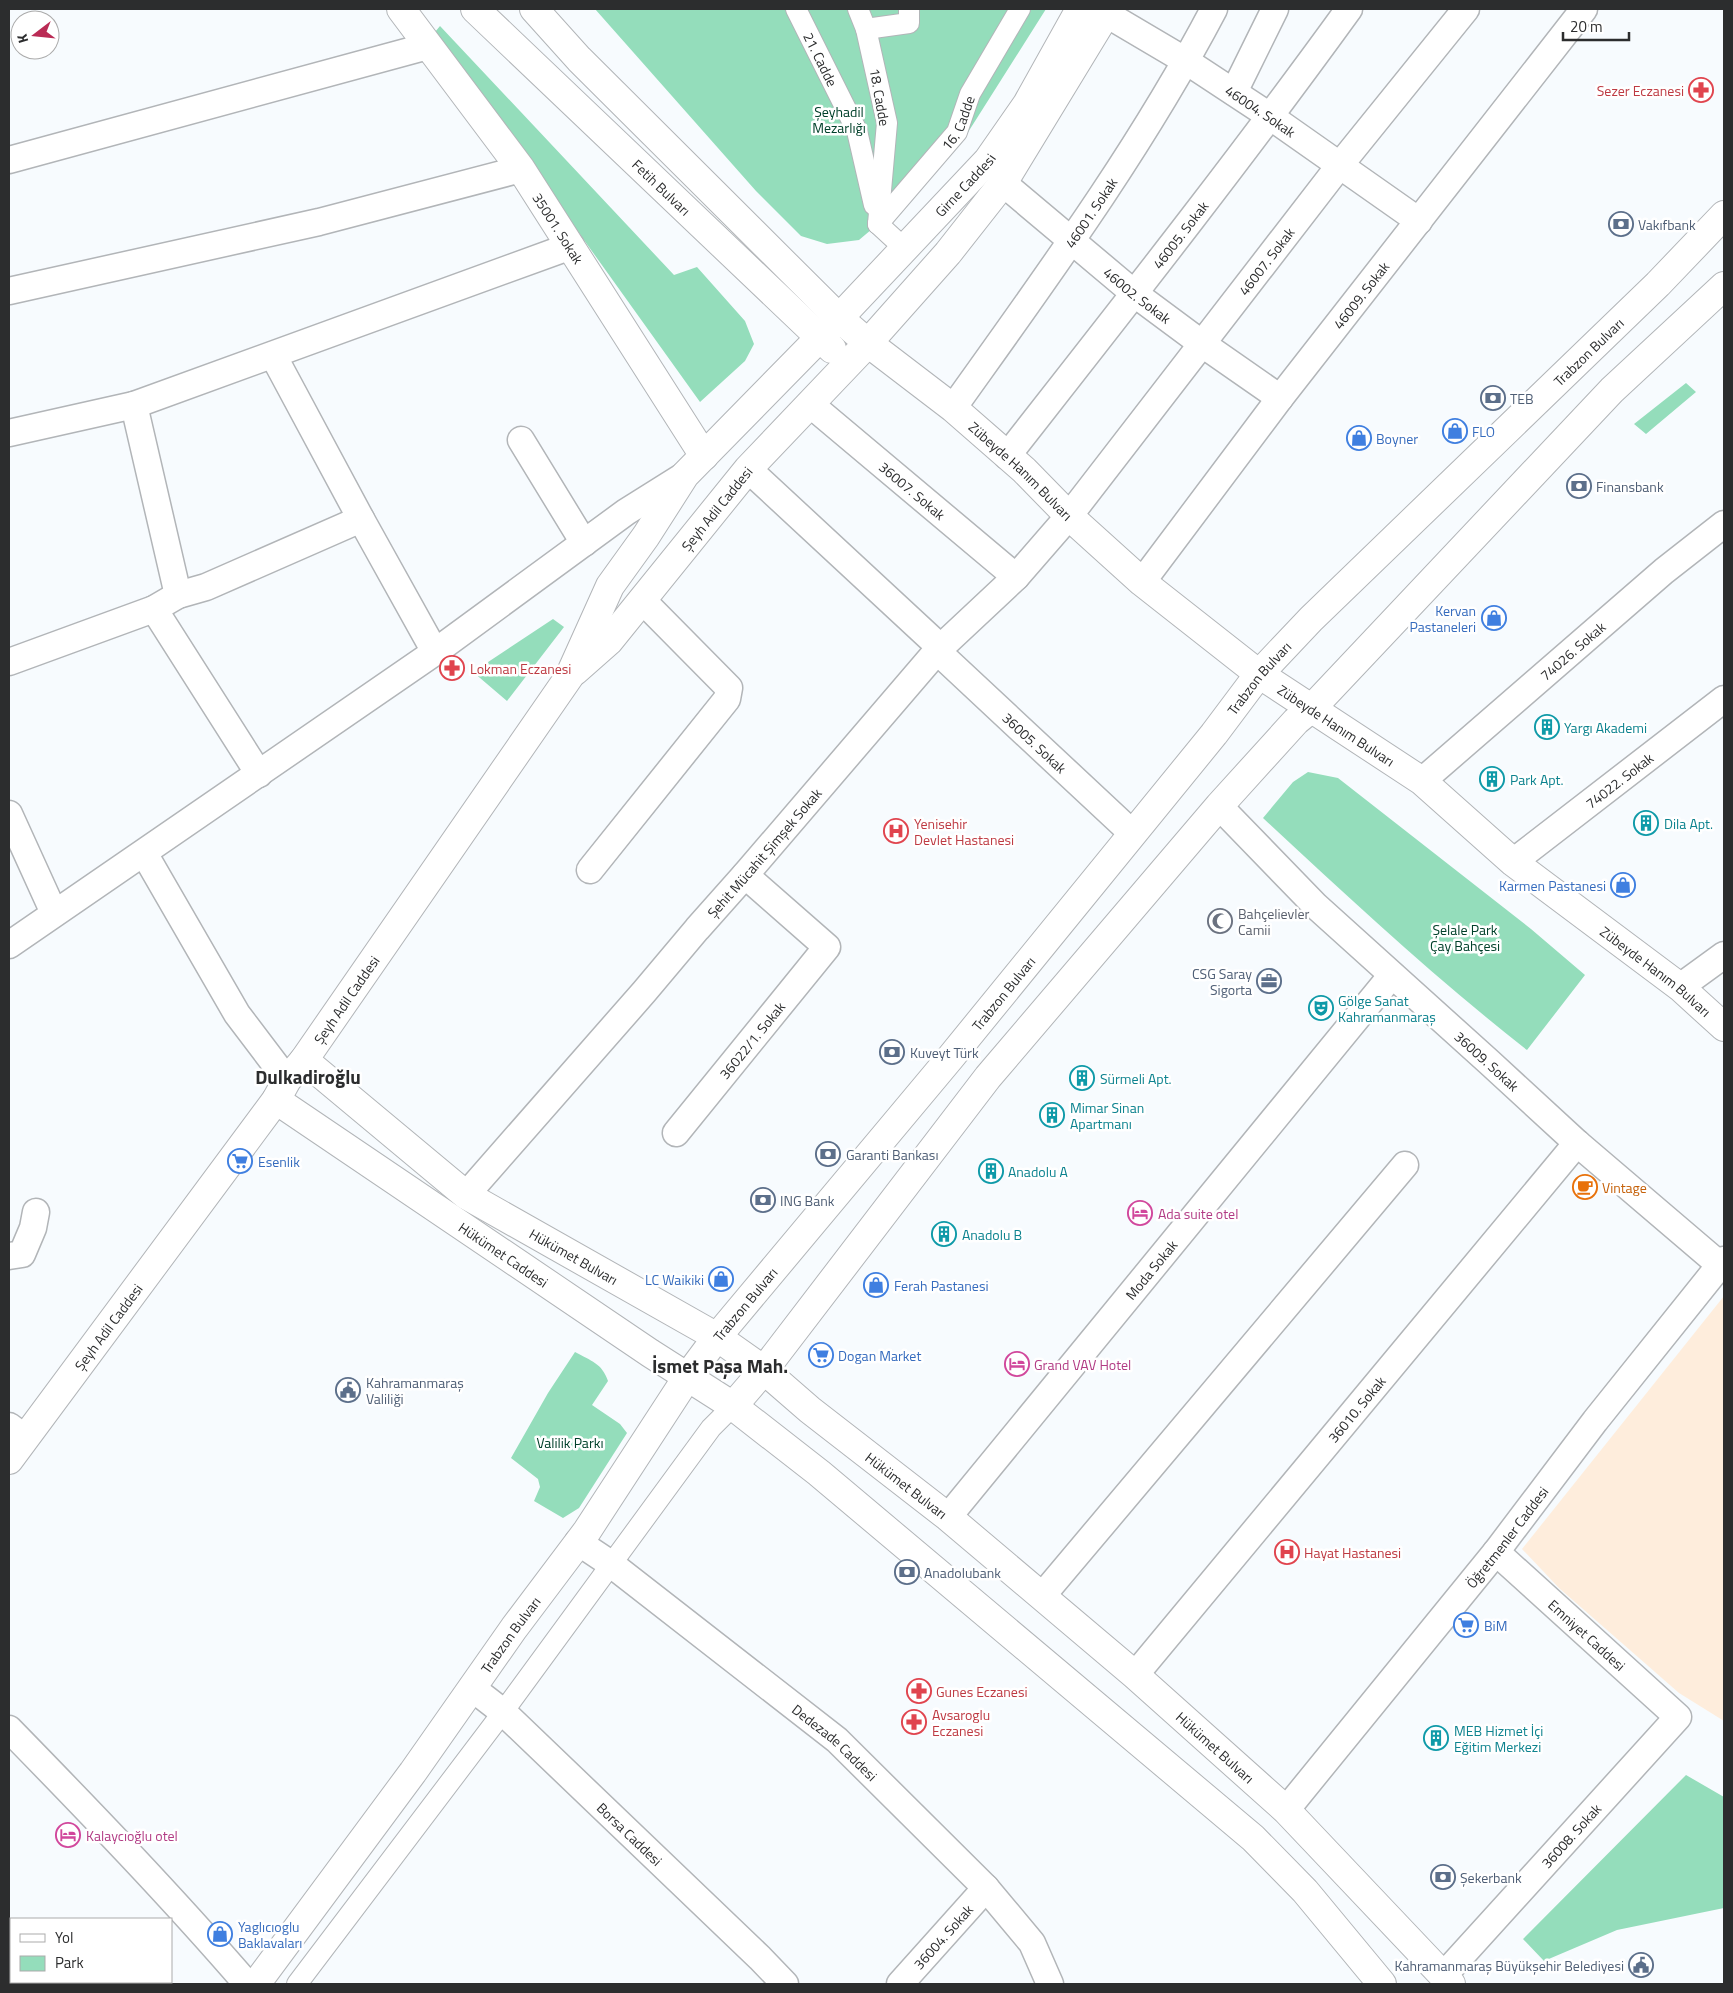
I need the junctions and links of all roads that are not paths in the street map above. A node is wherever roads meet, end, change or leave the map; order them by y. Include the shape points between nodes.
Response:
1 (401, 9) edge
2 (475, 9) edge
3 (534, 9) edge
4 (796, 9) edge
5 (858, 9) edge
6 (909, 9) edge
7 (1020, 9) edge
8 (1080, 9) edge
9 (1214, 9) edge
10 (1275, 9) edge
11 (1349, 9) edge
12 (1466, 9) edge
13 (1584, 9) edge
14 (1105, 10) edge
15 (866, 29) junction
16 (428, 46) junction
17 (1186, 61) junction
18 (1234, 92) junction
19 (1270, 117) junction
20 (9, 160) edge
21 (1340, 165) junction
22 (520, 169) junction
23 (1003, 183) junction
24 (1724, 214) edge
25 (1419, 221) junction
26 (878, 224) junction
27 (1073, 241) junction
28 (571, 246) junction
29 (904, 248) junction
30 (1724, 286) edge
31 (9, 290) edge
32 (1135, 294) junction
33 (839, 318) junction
34 (819, 337) junction
35 (868, 343) junction
36 (1201, 343) junction
37 (273, 355) junction
38 (848, 364) junction
39 (1280, 398) junction
40 (810, 404) junction
41 (134, 405) junction
42 (953, 408) junction
43 (9, 433) edge
44 (521, 440) dead end
45 (704, 456) junction
46 (1007, 456) junction
47 (748, 469) junction
48 (685, 475) junction
49 (1069, 516) junction
50 (361, 519) junction
51 (1724, 524) edge
52 (584, 542) junction
53 (1016, 577) junction
54 (1142, 582) junction
55 (178, 595) junction
56 (642, 600) junction
57 (154, 609) junction
58 (939, 650) junction
59 (435, 652) junction
60 (9, 662) edge
61 (1259, 674) junction
62 (569, 677) junction
63 (1724, 699) edge
64 (1312, 708) junction
65 (259, 774) junction
66 (1422, 781) junction
67 (1219, 806) junction
68 (9, 814) edge
69 (1132, 833) junction
70 (144, 853) junction
71 (1513, 862) junction
72 (590, 870) dead end
73 (746, 875) junction
74 (54, 912) junction
75 (9, 945) edge
76 (1724, 955) edge
77 (1392, 975) junction
78 (1680, 987) junction
79 (1724, 1027) edge
80 (304, 1060) junction
81 (282, 1090) junction
82 (676, 1133) dead end
83 (1577, 1143) junction
84 (1405, 1165) dead end
85 (466, 1195) junction
86 (36, 1212) dead end
87 (9, 1256) edge
88 (1722, 1262) edge
89 (717, 1337) junction
90 (764, 1370) junction
91 (688, 1376) junction
92 (733, 1406) junction
93 (17, 1432) edge
94 (9, 1460) edge
95 (948, 1517) junction
96 (578, 1542) junction
97 (1496, 1552) junction
98 (611, 1564) junction
99 (1042, 1596) junction
100 (1135, 1674) junction
101 (472, 1688) junction
102 (504, 1712) junction
103 (1678, 1717) joint
104 (9, 1729) edge
105 (1286, 1810) junction
106 (986, 1888) junction
107 (1447, 1980) edge
108 (247, 1984) edge
109 (256, 1984) edge
110 (298, 1984) edge
111 (785, 1984) edge
112 (900, 1984) edge
113 (1050, 1984) edge
114 (1382, 1984) edge

1 - 16 main road, 35001. Sokak
2 - 34 main road, Fetih Bulvarı
3 - 33 main road via 579,60
4 - 26 street, 21. Cadde via 857,131
5 - 15 street, 18. Cadde
6 - 15 street via 909,23
7 - 26 street, 16. Cadde via 970,94 957,132
8 - 29 main road, Girne Caddesi via 1027,104 988,160
9 - 17 street, 46001. Sokak
10 - 18 street
11 - 19 street, 46005. Sokak
12 - 21 street, 46007. Sokak
13 - 25 street, 46009. Sokak
14 - 17 street, 46004. Sokak
14 - 23 main road, Girne Caddesi
15 - 26 street, 18. Cadde via 887,123
16 - 20 street
16 - 22 main road, 35001. Sokak
17 - 18 street, 46004. Sokak
17 - 27 street, 46001. Sokak
18 - 19 street, 46004. Sokak
19 - 21 street, 46004. Sokak
19 - 32 street, 46005. Sokak
21 - 25 street, 46004. Sokak
21 - 36 street, 46007. Sokak
22 - 28 main road, 35001. Sokak
22 - 31 street via 319,222
23 - 27 street, 46002. Sokak
23 - 35 main road, Girne Caddesi via 948,254
24 - 61 main road, Trabzon Bulvarı via 1658,284 1311,619
25 - 39 street, 46009. Sokak
26 - 29 street
27 - 32 street, 46002. Sokak
27 - 42 street, 46001. Sokak
28 - 37 street
28 - 45 main road, 35001. Sokak
29 - 33 main road, Girne Caddesi
30 - 64 main road via 1612,390
32 - 36 street, 46002. Sokak
32 - 46 street, 46005. Sokak
33 - 34 main road, Girne Caddesi
33 - 35 main road, Zübeyde Hanım Bulvarı
34 - 38 main road, Fetih Bulvarı
34 - 45 main road, Şeyh Adil Caddesi
35 - 38 main road, Şeyh Adil Caddesi
35 - 42 main road, Zübeyde Hanım Bulvarı
36 - 39 street, 46002. Sokak
36 - 49 street, 46007. Sokak
37 - 41 street
37 - 50 street
38 - 40 main road, Şeyh Adil Caddesi
39 - 54 street, 46009. Sokak
40 - 47 main road, Şeyh Adil Caddesi
40 - 53 street, 36007. Sokak
41 - 43 street
41 - 55 street
42 - 46 main road, Zübeyde Hanım Bulvarı
44 - 52 street
45 - 48 main road, Şeyh Adil Caddesi
46 - 49 main road, Zübeyde Hanım Bulvarı
47 - 56 main road, Şeyh Adil Caddesi
47 - 58 street, 36005. Sokak
48 - 52 street
48 - 62 main road, Şeyh Adil Caddesi via 610,586
49 - 53 street, Şehit Mücahit Şimşek Sokak
49 - 54 main road, Zübeyde Hanım Bulvarı
50 - 55 street via 206,587
50 - 59 street
51 - 66 street, 74026. Sokak via 1664,571
52 - 59 street
53 - 58 street, Şehit Mücahit Şimşek Sokak
54 - 61 main road, Zübeyde Hanım Bulvarı
55 - 57 street
56 - 62 main road, Şeyh Adil Caddesi via 609,641
56 - 72 street via 729,688 727,699
57 - 60 street
57 - 65 street
58 - 69 street, 36005. Sokak
58 - 73 street, Şehit Mücahit Şimşek Sokak
59 - 65 street
61 - 64 main road, Zübeyde Hanım Bulvarı
61 - 69 main road, Trabzon Bulvarı
62 - 80 main road, Şeyh Adil Caddesi
63 - 71 street, 74022. Sokak
64 - 66 main road, Zübeyde Hanım Bulvarı
64 - 67 main road via 1296,721
65 - 70 street
66 - 71 main road, Zübeyde Hanım Bulvarı
67 - 77 street, 36009. Sokak via 1316,906
67 - 90 main road via 988,1077
68 - 74 street
69 - 89 main road, Trabzon Bulvarı via 951,1057
70 - 74 street
70 - 81 street
71 - 78 main road, Zübeyde Hanım Bulvarı
73 - 82 street, 36022/1. Sokak via 827,947
73 - 85 street, Şehit Mücahit Şimşek Sokak
74 - 75 street
76 - 78 street
77 - 83 street, 36009. Sokak
77 - 95 street, Moda Sokak
78 - 79 main road, Zübeyde Hanım Bulvarı
80 - 81 main road, Şeyh Adil Caddesi
80 - 85 main road, Hükümet Bulvarı
81 - 91 main road, Hükümet Caddesi via 650,1353
81 - 93 main road, Şeyh Adil Caddesi
83 - 88 street, 36009. Sokak
83 - 100 street, 36010. Sokak
84 - 99 street
85 - 89 main road, Hükümet Bulvarı
86 - 87 street via 22,1254
88 - 97 street, Öğretmenler Caddesi via 1594,1421
89 - 90 main road, Hükümet Bulvarı
89 - 91 main road, Trabzon Bulvarı
90 - 92 main road
90 - 95 main road, Hükümet Bulvarı via 810,1410
91 - 92 main road, Hükümet Caddesi
91 - 96 main road, Trabzon Bulvarı
92 - 98 street via 711,1428
92 - 114 main road via 819,1472 1253,1838 1305,1892
93 - 94 main road, Şeyh Adil Caddesi
95 - 99 main road, Hükümet Bulvarı
96 - 98 street, Dedezade Caddesi
96 - 101 main road, Trabzon Bulvarı
97 - 103 street, Emniyet Caddesi
97 - 105 street, Öğretmenler Caddesi
98 - 102 street
98 - 106 street, Dedezade Caddesi via 837,1740
99 - 100 main road, Hükümet Bulvarı
100 - 105 main road, Hükümet Bulvarı
101 - 102 street, Borsa Caddesi
101 - 109 main road, Trabzon Bulvarı via 414,1772
102 - 110 street
102 - 111 street, Borsa Caddesi
103 - 107 street, 36008. Sokak
104 - 108 street
105 - 107 main road, Hükümet Bulvarı
106 - 112 street, 36004. Sokak
106 - 113 street, Dedezade Caddesi via 1032,1943

